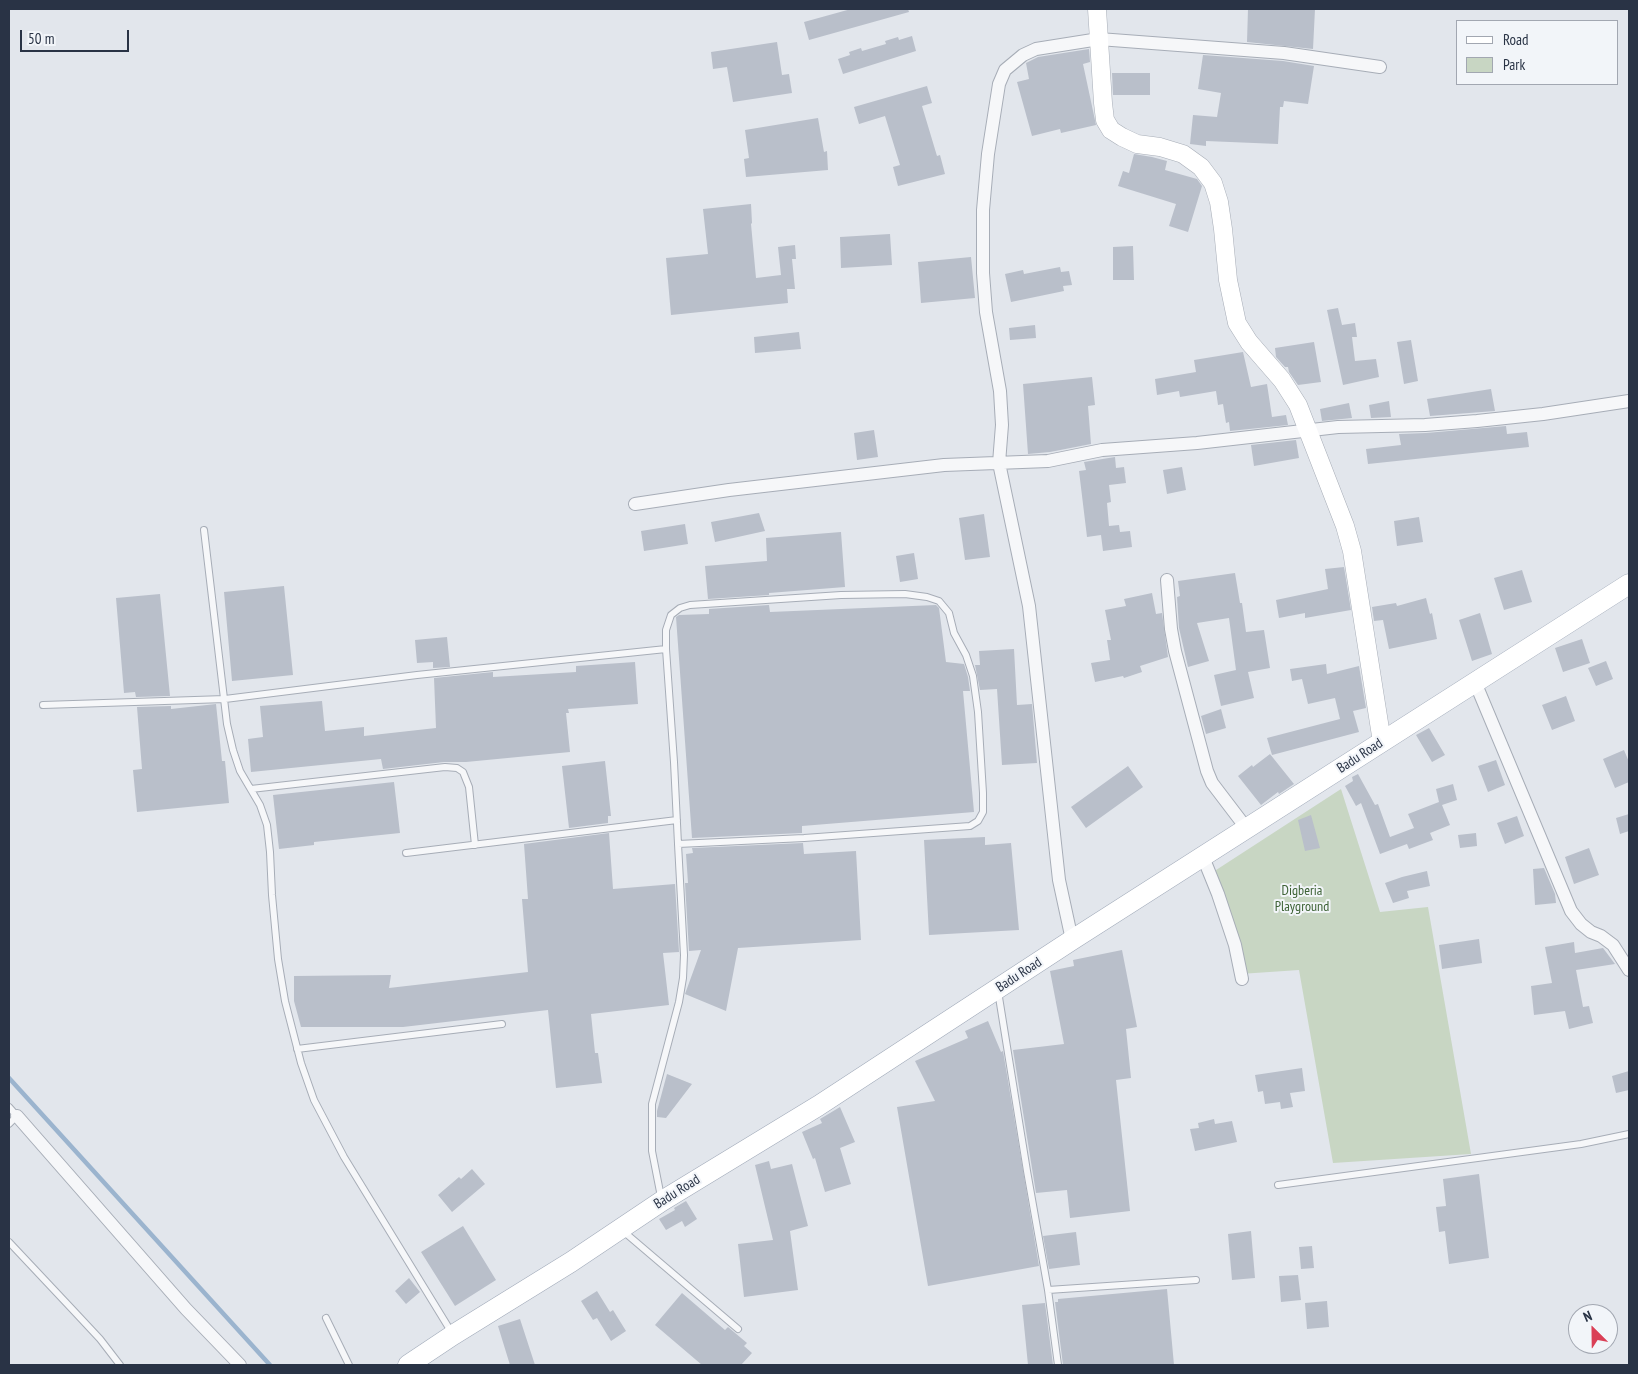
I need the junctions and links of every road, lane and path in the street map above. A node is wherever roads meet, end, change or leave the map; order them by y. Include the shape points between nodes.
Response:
1 (1097, 9) edge
2 (1099, 39) junction
3 (1380, 67) dead end
4 (1629, 401) edge
5 (1309, 430) junction
6 (999, 463) junction
7 (635, 504) dead end
8 (204, 530) dead end
9 (1167, 580) dead end
10 (1629, 584) edge
11 (666, 649) junction
12 (1475, 682) junction
13 (225, 699) junction
14 (43, 705) dead end
15 (1382, 742) junction
16 (252, 789) junction
17 (677, 820) junction
18 (1247, 829) junction
19 (475, 844) junction
20 (678, 844) junction
21 (406, 853) dead end
22 (1203, 857) junction
23 (1072, 940) junction
24 (1629, 970) edge
25 (1242, 979) dead end
26 (998, 988) junction
27 (502, 1024) dead end
28 (298, 1049) junction
29 (12, 1116) edge
30 (1629, 1134) edge
31 (1278, 1185) dead end
32 (662, 1201) junction
33 (620, 1229) junction
34 (9, 1242) edge
35 (1196, 1280) dead end
36 (1048, 1290) junction
37 (326, 1318) dead end
38 (738, 1329) dead end
39 (453, 1335) junction
40 (120, 1365) edge
41 (240, 1365) edge
42 (349, 1365) edge
43 (408, 1365) edge
44 (1058, 1365) edge

1 - 2 street
2 - 3 street via 1284,53
2 - 5 street via 1105,120 1111,130 1137,144 1182,154 1201,167 1213,183 1224,229 1228,280 1237,323 1282,380
2 - 6 street via 1036,49 1022,55 1005,70 999,84 988,154 982,233 986,312 1000,391
4 - 5 street via 1477,421
5 - 6 street via 1197,444 1102,450 1048,461
5 - 15 street via 1352,551
6 - 7 street via 944,465
6 - 23 street via 1029,606 1059,880
8 - 13 lane
9 - 18 street via 1175,651 1207,772 1212,784
10 - 12 main road, Badu Road
11 - 13 lane via 417,674
11 - 17 lane
11 - 20 lane via 666,630 671,615 690,605 841,595 927,597 939,601 949,613 954,634 966,655 973,676 980,738 983,812 970,826
12 - 15 main road, Badu Road
12 - 24 street via 1571,911 1581,924 1614,946
13 - 14 lane
13 - 16 lane via 233,750 240,771
15 - 18 main road, Badu Road
16 - 19 lane via 457,768 463,772 469,787
16 - 28 lane via 267,825 278,959
17 - 19 lane
17 - 20 lane
18 - 22 main road, Badu Road
19 - 21 lane
20 - 32 lane via 683,978 652,1104 652,1152
22 - 23 main road, Badu Road
22 - 25 street via 1235,945
23 - 26 main road, Badu Road
26 - 32 main road, Badu Road via 818,1106
26 - 36 lane
27 - 28 lane
28 - 39 lane via 314,1100 330,1131
29 - 41 street
30 - 31 lane via 1580,1144
32 - 33 main road, Badu Road
33 - 38 lane
33 - 39 main road, Badu Road
34 - 40 lane via 100,1339
35 - 36 lane
36 - 44 lane
37 - 42 lane
39 - 43 main road, Badu Road

